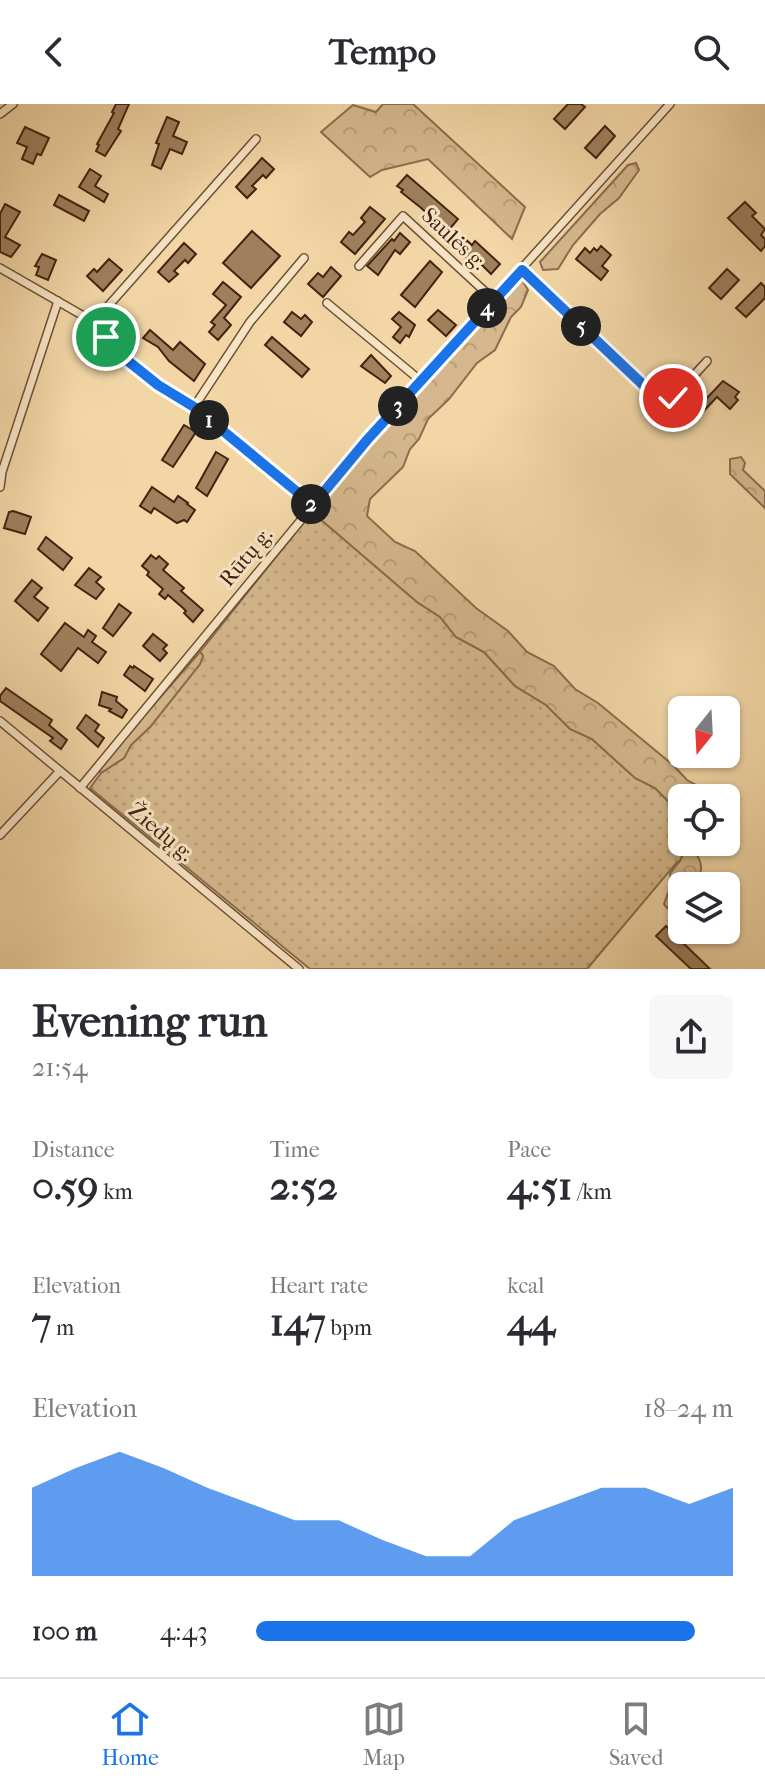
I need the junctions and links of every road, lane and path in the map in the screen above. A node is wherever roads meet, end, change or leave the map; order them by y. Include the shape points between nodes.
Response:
1 (13, 104) edge
2 (670, 104) edge
3 (0, 114) edge
4 (256, 139) dead end
5 (304, 258) dead end
6 (359, 266) dead end
7 (0, 268) edge
8 (522, 270) junction
9 (494, 300) junction
10 (58, 301) junction
11 (327, 303) dead end
12 (94, 322) junction
13 (707, 361) dead end
14 (421, 381) junction
15 (194, 407) junction
16 (0, 487) edge
17 (313, 505) junction
18 (0, 721) edge
19 (60, 771) junction
20 (80, 788) junction
21 (0, 835) edge
22 (299, 969) edge

1 - 3 street
2 - 8 street, Rūtų g.
4 - 12 street
5 - 15 street via 250,322
6 - 9 street, Saulės g. via 403,216
7 - 10 street
8 - 9 street, Rūtų g.
8 - 13 street via 657,398 673,398
9 - 14 street, Rūtų g.
10 - 12 street
10 - 16 street
11 - 14 street
12 - 15 street via 128,361
14 - 17 street, Rūtų g.
15 - 17 street
17 - 20 street, Rūtų g.
18 - 19 street, Žiedų g.
19 - 20 street, Žiedų g.
19 - 21 street
20 - 22 street, Žiedų g.

